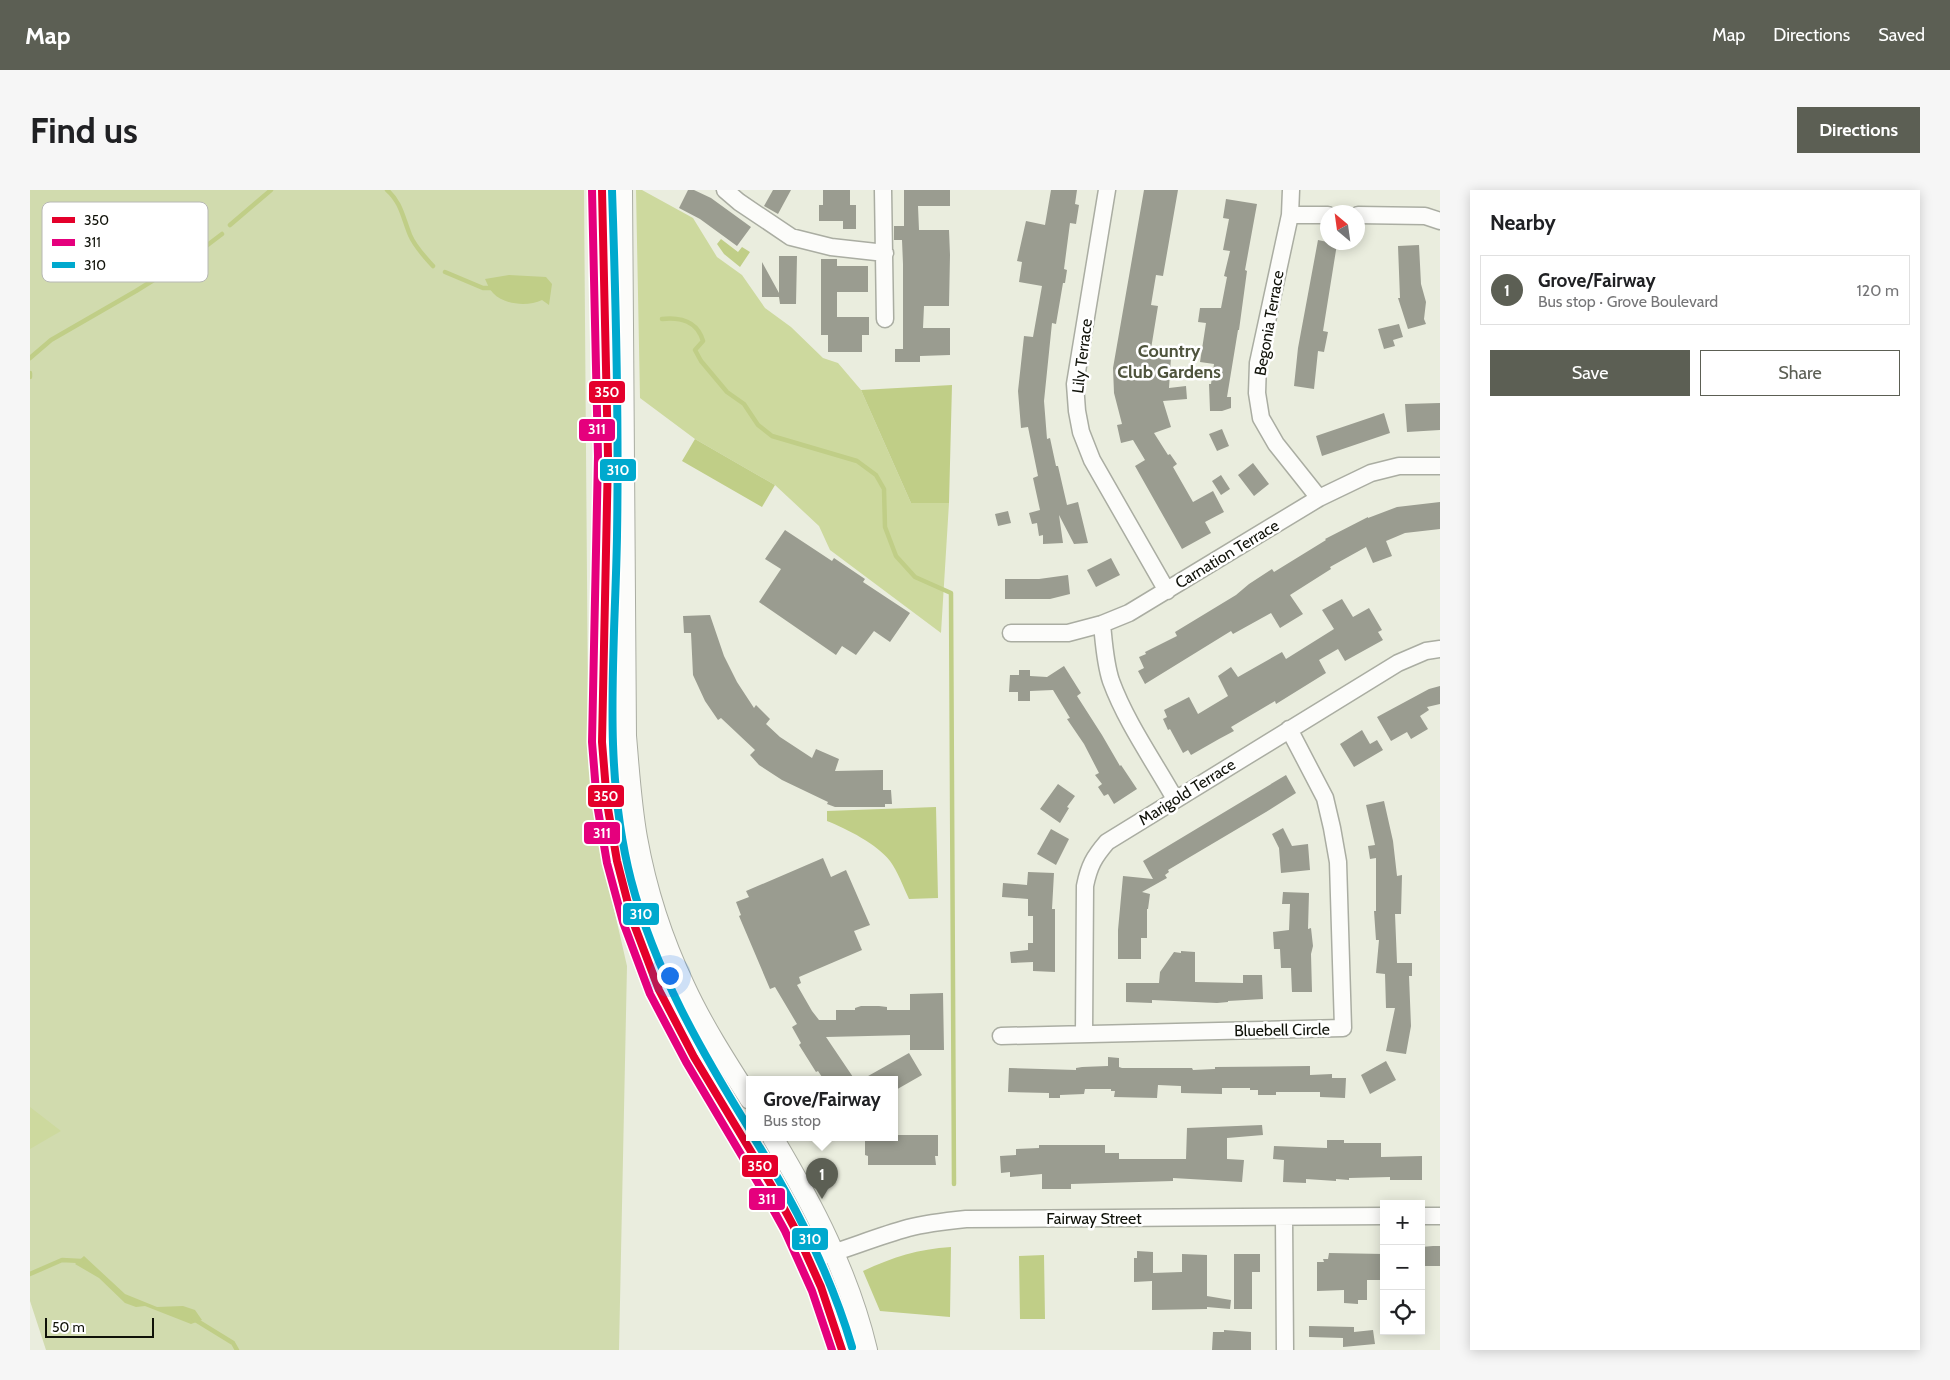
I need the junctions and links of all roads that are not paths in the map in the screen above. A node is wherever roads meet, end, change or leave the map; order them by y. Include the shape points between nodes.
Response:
1 (602, 190) edge
2 (622, 190) edge
3 (725, 190) edge
4 (884, 190) edge
5 (1107, 190) edge
6 (1291, 190) edge
7 (1290, 215) junction
8 (1320, 215) edge
9 (1365, 215) edge
10 (1440, 221) edge
11 (884, 253) junction
12 (885, 319) dead end
13 (1440, 466) edge
14 (1319, 498) junction
15 (1167, 591) junction
16 (1102, 624) junction
17 (1011, 633) dead end
18 (1440, 649) edge
19 (604, 687) junction
20 (626, 687) junction
21 (1289, 729) junction
22 (1175, 799) junction
23 (1084, 1034) junction
24 (1001, 1036) dead end
25 (746, 1093) edge
26 (775, 1141) edge
27 (1380, 1216) edge
28 (1425, 1216) edge
29 (1440, 1216) edge
30 (1284, 1218) junction
31 (835, 1253) junction
32 (809, 1260) junction
33 (842, 1350) edge
34 (867, 1350) edge
35 (1285, 1350) edge

1 - 19 street via 607,530
2 - 20 street
3 - 11 street via 791,237 831,247
4 - 11 street
5 - 15 street, Lily Terrace via 1075,384 1077,411 1092,460
6 - 7 street, Begonia Terrace
7 - 8 street
7 - 14 street, Begonia Terrace via 1258,363 1257,393 1261,418 1276,444
9 - 10 street via 1424,216
11 - 12 street
13 - 14 street, Carnation Terrace via 1399,466 1371,472
14 - 15 street, Carnation Terrace
15 - 16 street, Carnation Terrace
16 - 17 street, Carnation Terrace via 1068,633
16 - 22 street via 1111,680 1122,706
18 - 21 street, Marigold Terrace via 1426,651 1398,663
19 - 20 street
19 - 32 street via 603,761 610,824 621,880 644,955 672,1018 774,1190
20 - 25 street via 630,790 649,887 665,939 685,987
21 - 22 street, Marigold Terrace
21 - 23 street, Bluebell Circle via 1326,798 1332,828 1338,862 1344,1028
22 - 23 street, Marigold Terrace via 1107,842 1088,867 1085,886
23 - 24 street, Bluebell Circle
26 - 31 street
27 - 30 street, Fairway Street
28 - 29 street
30 - 31 street, Fairway Street via 966,1219 908,1228
30 - 35 street
31 - 32 street, Fairway Street
31 - 34 street
32 - 33 street

